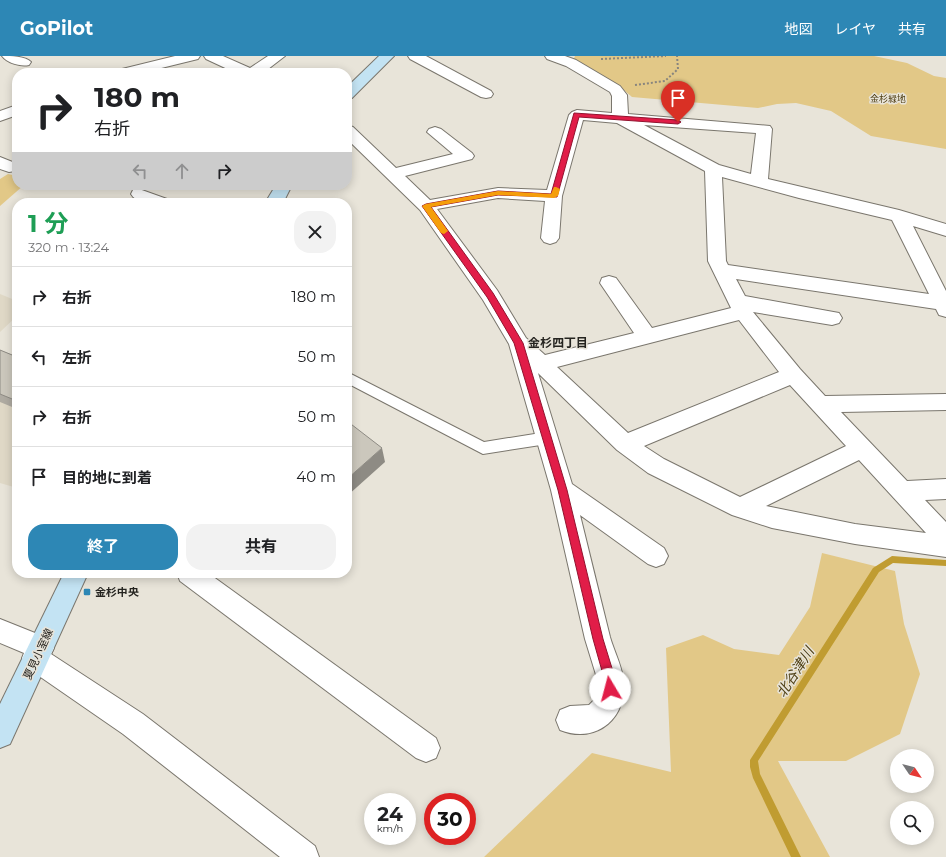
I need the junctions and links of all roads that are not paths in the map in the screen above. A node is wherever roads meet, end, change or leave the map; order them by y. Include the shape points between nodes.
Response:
1 (9, 56) edge
2 (192, 56) edge
3 (211, 56) edge
4 (241, 56) edge
5 (278, 56) edge
6 (387, 56) edge
7 (415, 56) edge
8 (552, 56) edge
9 (24, 62) dead end
10 (228, 65) junction
11 (143, 68) edge
12 (236, 68) edge
13 (260, 68) edge
14 (352, 90) edge
15 (486, 94) dead end
16 (12, 112) edge
17 (0, 116) edge
18 (620, 118) junction
19 (435, 132) dead end
20 (352, 135) edge
21 (713, 169) junction
22 (392, 174) junction
23 (759, 182) junction
24 (139, 194) dead end
25 (554, 196) junction
26 (149, 198) edge
27 (426, 206) junction
28 (898, 216) junction
29 (946, 230) edge
30 (550, 238) dead end
31 (723, 271) junction
32 (609, 283) dead end
33 (944, 306) edge
34 (740, 307) junction
35 (832, 318) dead end
36 (647, 336) junction
37 (518, 343) junction
38 (540, 364) junction
39 (794, 375) junction
40 (352, 380) edge
41 (946, 402) edge
42 (821, 404) junction
43 (547, 438) junction
44 (625, 444) junction
45 (862, 449) junction
46 (562, 490) junction
47 (946, 490) edge
48 (902, 491) junction
49 (740, 508) junction
50 (946, 538) edge
51 (946, 546) edge
52 (656, 556) dead end
53 (74, 578) edge
54 (196, 578) edge
55 (0, 631) edge
56 (38, 653) junction
57 (570, 720) dead end
58 (0, 734) edge
59 (426, 748) dead end
60 (304, 857) edge

1 - 9 street
2 - 11 street
3 - 10 street
4 - 10 street
5 - 13 street
6 - 14 main road
7 - 15 street
8 - 18 street via 571,63 615,89 620,95
10 - 12 street
16 - 17 street
18 - 21 street
18 - 23 street via 764,128
18 - 25 street via 577,115
19 - 22 street via 466,156
20 - 22 street
21 - 23 street
21 - 31 street via 717,260
22 - 27 street
23 - 28 street
24 - 26 street
25 - 27 street via 498,193
25 - 30 street
27 - 37 street via 490,295
28 - 29 street
28 - 33 street
31 - 33 street
31 - 34 street
32 - 36 street
34 - 35 street
34 - 36 street
34 - 39 street
36 - 38 street
37 - 38 street
37 - 43 street
38 - 44 street
39 - 42 street
39 - 44 street
40 - 43 lane via 483,448
41 - 42 street
42 - 45 street
43 - 46 street
44 - 49 street via 656,466
45 - 48 street
45 - 49 street
46 - 52 street
46 - 57 street via 610,678 607,705 599,715 590,720
47 - 48 street
48 - 50 street
49 - 51 street via 772,518 855,534
53 - 56 main road, 夏見小室線
54 - 59 street
55 - 56 street
56 - 58 main road, 夏見小室線
56 - 60 street

